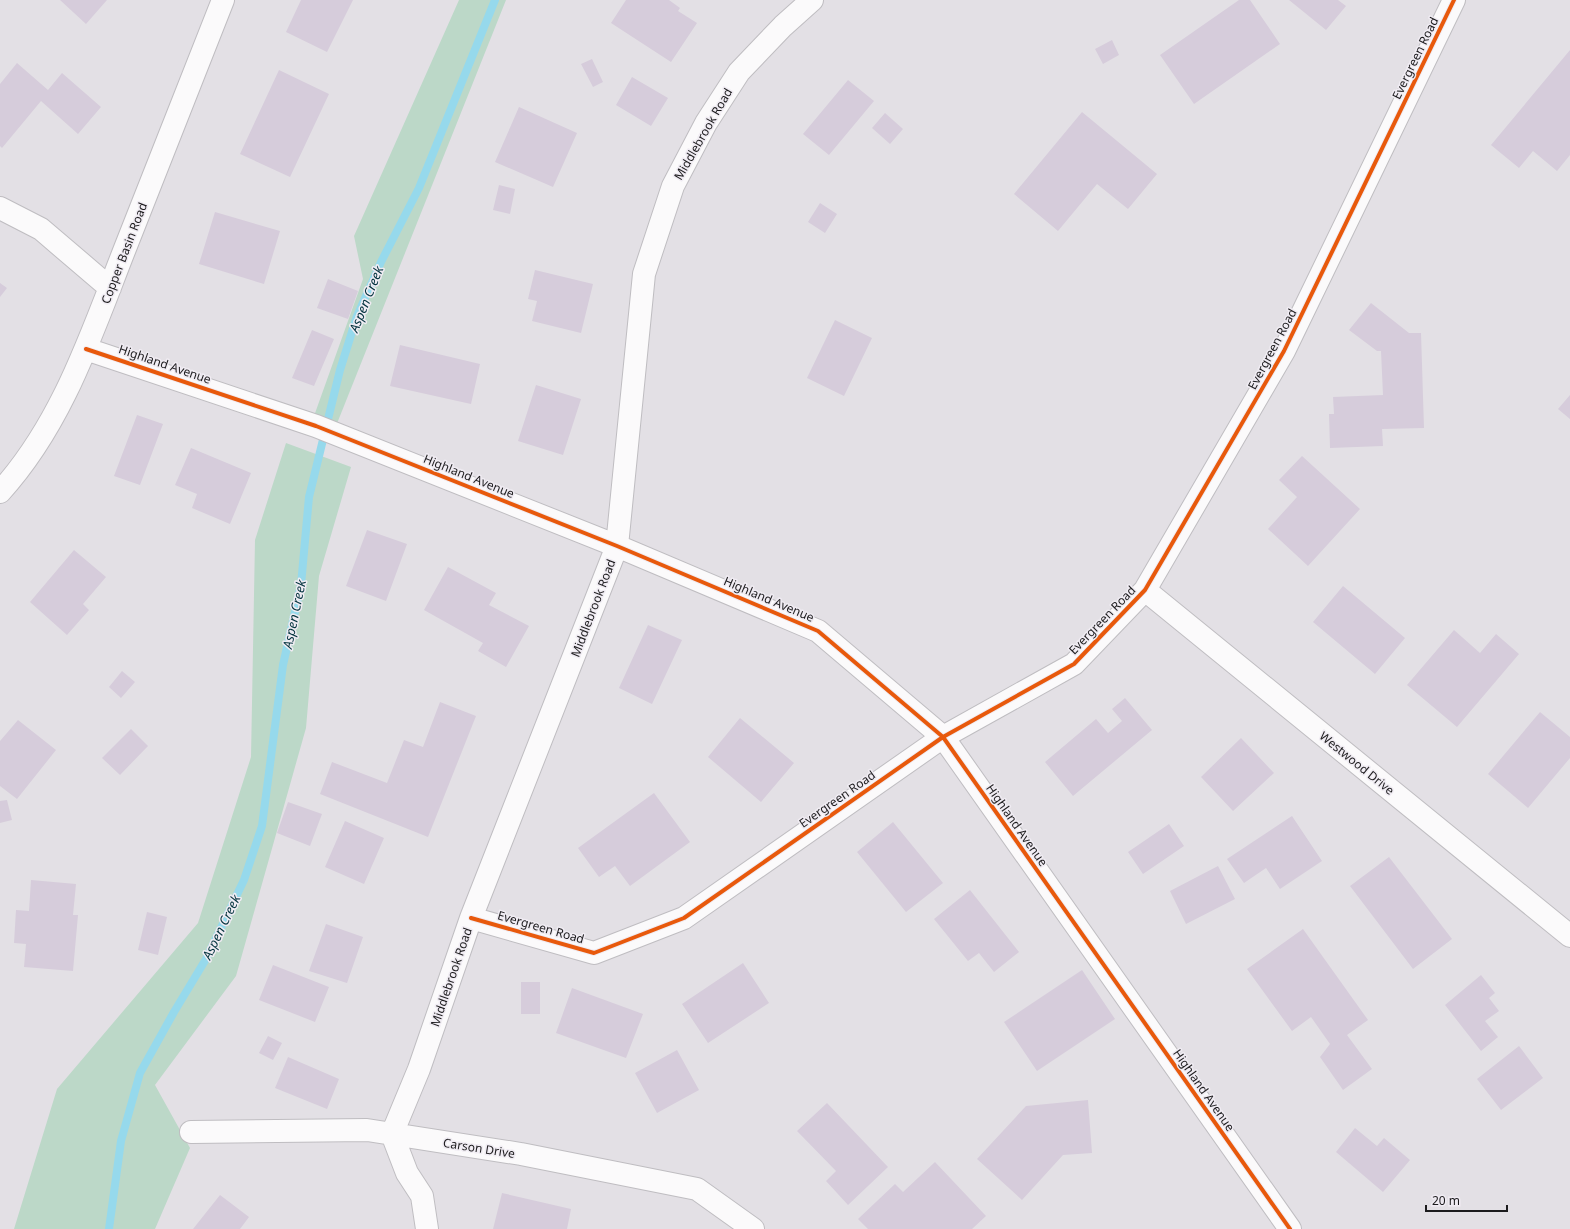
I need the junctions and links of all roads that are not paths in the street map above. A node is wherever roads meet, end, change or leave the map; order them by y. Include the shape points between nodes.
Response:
1 (223, 0) edge
2 (812, 0) edge
3 (1454, 0) edge
4 (0, 208) edge
5 (110, 288) junction
6 (86, 349) junction
7 (0, 492) edge
8 (617, 546) junction
9 (1145, 590) junction
10 (943, 737) junction
11 (471, 918) junction
12 (1570, 936) edge
13 (191, 1132) dead end
14 (392, 1134) junction
15 (427, 1229) edge
16 (752, 1229) edge
17 (1290, 1229) edge

1 - 5 street, Copper Basin Road
2 - 8 street, Middlebrook Road via 739,72 706,123 673,186 644,274
3 - 9 street, Evergreen Road via 1284,351
4 - 5 street via 41,228
5 - 6 street, Copper Basin Road
6 - 7 street, Copper Basin Road via 51,423 16,474
6 - 8 street, Highland Avenue via 316,426
8 - 10 street, Highland Avenue via 818,631
8 - 11 street, Middlebrook Road
9 - 10 street, Evergreen Road via 1074,664
9 - 12 street, Westwood Drive
10 - 11 street, Evergreen Road via 684,918 594,953
10 - 17 street, Highland Avenue
11 - 14 street, Middlebrook Road via 419,1069
13 - 14 street, Carson Drive via 367,1130
14 - 15 street via 407,1173 422,1196
14 - 16 street, Carson Drive via 521,1154 697,1189

